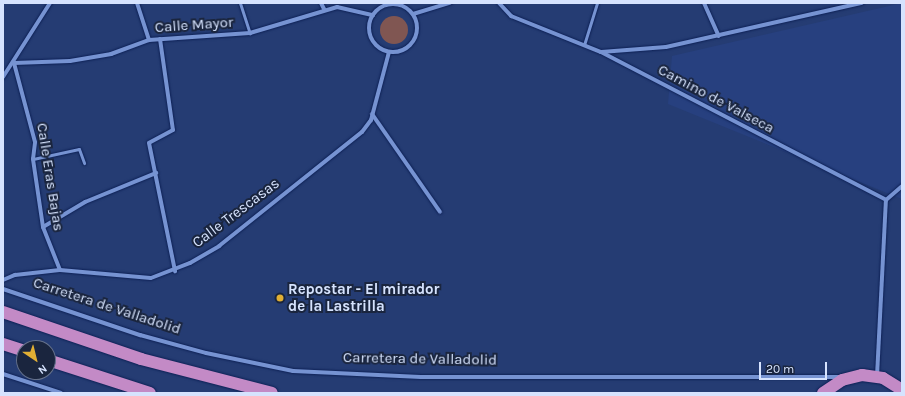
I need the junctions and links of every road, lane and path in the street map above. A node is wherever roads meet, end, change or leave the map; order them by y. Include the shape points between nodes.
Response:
1 (50, 3) edge
2 (137, 3) edge
3 (240, 3) edge
4 (321, 3) edge
5 (450, 3) edge
6 (499, 3) edge
7 (597, 3) edge
8 (704, 3) edge
9 (862, 3) edge
10 (385, 4) edge
11 (324, 9) junction
12 (373, 14) junction
13 (413, 14) junction
14 (250, 33) junction
15 (719, 36) junction
16 (160, 39) junction
17 (149, 40) junction
18 (584, 45) junction
19 (389, 52) junction
20 (601, 52) junction
21 (14, 63) junction
22 (3, 77) edge
23 (372, 114) junction
24 (33, 158) junction
25 (84, 163) dead end
26 (156, 173) junction
27 (902, 186) edge
28 (886, 200) junction
29 (440, 212) dead end
30 (43, 227) junction
31 (60, 270) junction
32 (175, 270) junction
33 (3, 280) edge
34 (3, 289) edge
35 (3, 312) edge
36 (3, 344) edge
37 (16, 348) edge
38 (56, 363) edge
39 (3, 374) edge
40 (876, 376) junction
41 (848, 378) junction
42 (902, 380) edge
43 (890, 381) junction
44 (902, 390) edge
45 (61, 393) edge
46 (150, 393) edge
47 (272, 393) edge
48 (823, 393) edge

1 - 21 street
2 - 17 street
3 - 14 lane
4 - 11 street
5 - 13 street
6 - 18 street, Camino de Valseca via 511,16
7 - 18 lane
8 - 15 street
9 - 15 street
10 - 12 street
10 - 13 street via 401,5
11 - 12 street, Calle Mayor via 337,7
11 - 14 street, Calle Mayor
12 - 19 street via 371,38 381,50
13 - 19 street via 416,38 405,50
14 - 16 street, Calle Mayor
15 - 20 street via 666,47
16 - 17 street, Calle Mayor
16 - 26 street via 173,130 149,143
17 - 21 street, Calle Mayor via 111,54 70,61
18 - 20 street, Camino de Valseca
19 - 23 street, Calle Trescasas
20 - 28 street, Camino de Valseca
21 - 22 street
21 - 24 street, Calle Eras Bajas via 35,142
23 - 29 street
23 - 32 street, Calle Trescasas via 368,126 354,140 218,246
24 - 25 lane via 79,149
24 - 30 street, Calle Eras Bajas
26 - 30 street via 85,202
26 - 32 street
27 - 28 street
28 - 40 street
30 - 31 street, Calle Eras Bajas
31 - 32 street, Calle Trescasas via 151,278
31 - 33 street, Calle Trescasas via 16,275
34 - 41 street, Carretera de Valladolid via 176,345 293,370 421,377
35 - 47 highway via 142,359
36 - 37 highway
38 - 46 highway
39 - 45 street
40 - 41 highway
40 - 43 highway
41 - 48 highway
42 - 43 street
43 - 44 highway

